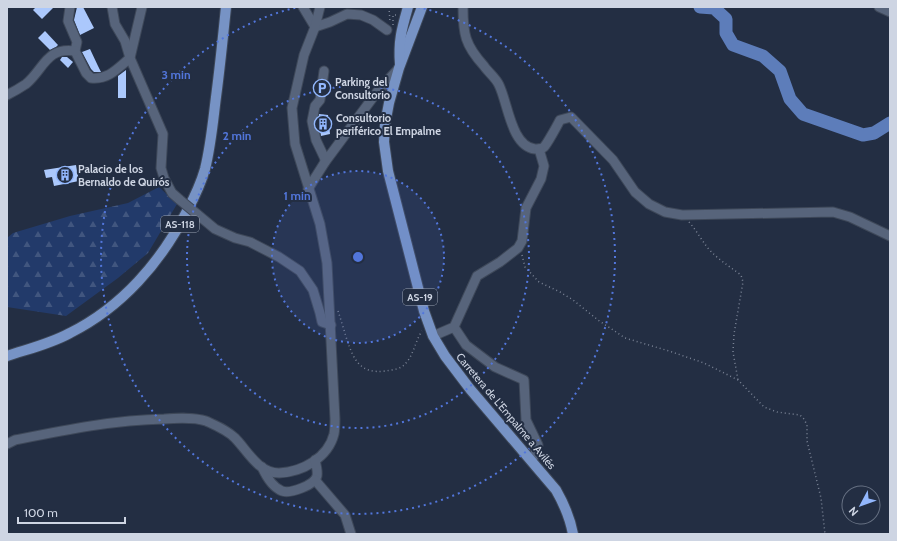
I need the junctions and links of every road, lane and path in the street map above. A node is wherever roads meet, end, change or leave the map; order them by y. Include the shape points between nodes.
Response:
1 (70, 7) edge
2 (112, 7) edge
3 (142, 7) edge
4 (226, 7) edge
5 (303, 7) edge
6 (320, 7) edge
7 (422, 7) edge
8 (463, 7) edge
9 (880, 7) edge
10 (410, 8) edge
11 (890, 12) edge
12 (315, 27) junction
13 (387, 30) dead end
14 (408, 46) junction
15 (75, 51) junction
16 (130, 58) junction
17 (400, 67) junction
18 (324, 71) dead end
19 (7, 95) edge
20 (539, 149) junction
21 (325, 162) junction
22 (308, 188) junction
23 (682, 215) junction
24 (890, 236) edge
25 (522, 241) junction
26 (338, 310) dead end
27 (428, 323) junction
28 (330, 325) junction
29 (454, 327) junction
30 (433, 336) junction
31 (7, 356) edge
32 (738, 380) junction
33 (7, 444) edge
34 (315, 460) junction
35 (532, 461) junction
36 (262, 467) junction
37 (315, 480) junction
38 (350, 534) edge
39 (572, 534) edge
40 (826, 534) edge

1 - 15 street via 68,21 77,42
2 - 16 street via 115,24 125,41
3 - 16 street
4 - 31 main road, AS-118 via 212,132 204,170 194,198 178,229 145,274 111,307 70,333
5 - 12 street
6 - 12 street
7 - 14 main road, Carretera de L'Empalme a Avilés
8 - 20 street via 463,27 467,43 499,84 510,120 519,138 530,148
9 - 11 street
10 - 14 main road via 406,35
10 - 17 main road via 400,36
12 - 13 street via 347,14 361,15
12 - 22 street via 304,55 292,108 295,144
14 - 17 main road, Carretera de L'Empalme a Avilés / AS-19
15 - 16 street via 91,78 100,79 111,74
15 - 19 street via 64,50 51,55 26,84
16 - 28 street, bridge via 163,134 161,168 172,194 215,229 250,242 300,271 313,290 322,322
17 - 21 street via 377,92
17 - 27 main road, Carretera de L'Empalme a Avilés / AS-19 via 384,124 385,156
18 - 21 street via 320,100 315,106 312,121
20 - 23 street via 544,147 560,120 571,117 614,160 635,192 664,212
20 - 25 street via 544,166 541,179 526,208
21 - 22 street
22 - 28 street via 320,224 328,263
23 - 24 street via 833,212
23 - 32 path via 718,259 742,275 733,352
25 - 29 street via 518,248 500,262 477,276
25 - 32 path via 522,258 532,276 573,300 625,338 704,363
26 - 27 path via 352,356 367,370 377,372 394,370 405,365 420,332
27 - 30 main road, Carretera de L'Empalme a Avilés / AS-19
28 - 34 street via 335,418 328,447
29 - 30 street
29 - 35 street via 466,345 495,367 524,380 526,420 538,446
30 - 35 main road, Carretera de L'Empalme a Avilés / AS-19 via 470,389
32 - 40 path via 764,407 776,412 800,415 804,419
33 - 36 street via 15,440 114,422 184,418 204,420 223,428
34 - 36 street via 294,471 276,473
34 - 37 street
35 - 39 main road, Carretera de L'Empalme a Avilés / AS-19 via 556,490 570,520
36 - 37 street via 274,486 283,492 300,489
37 - 38 street via 345,515

